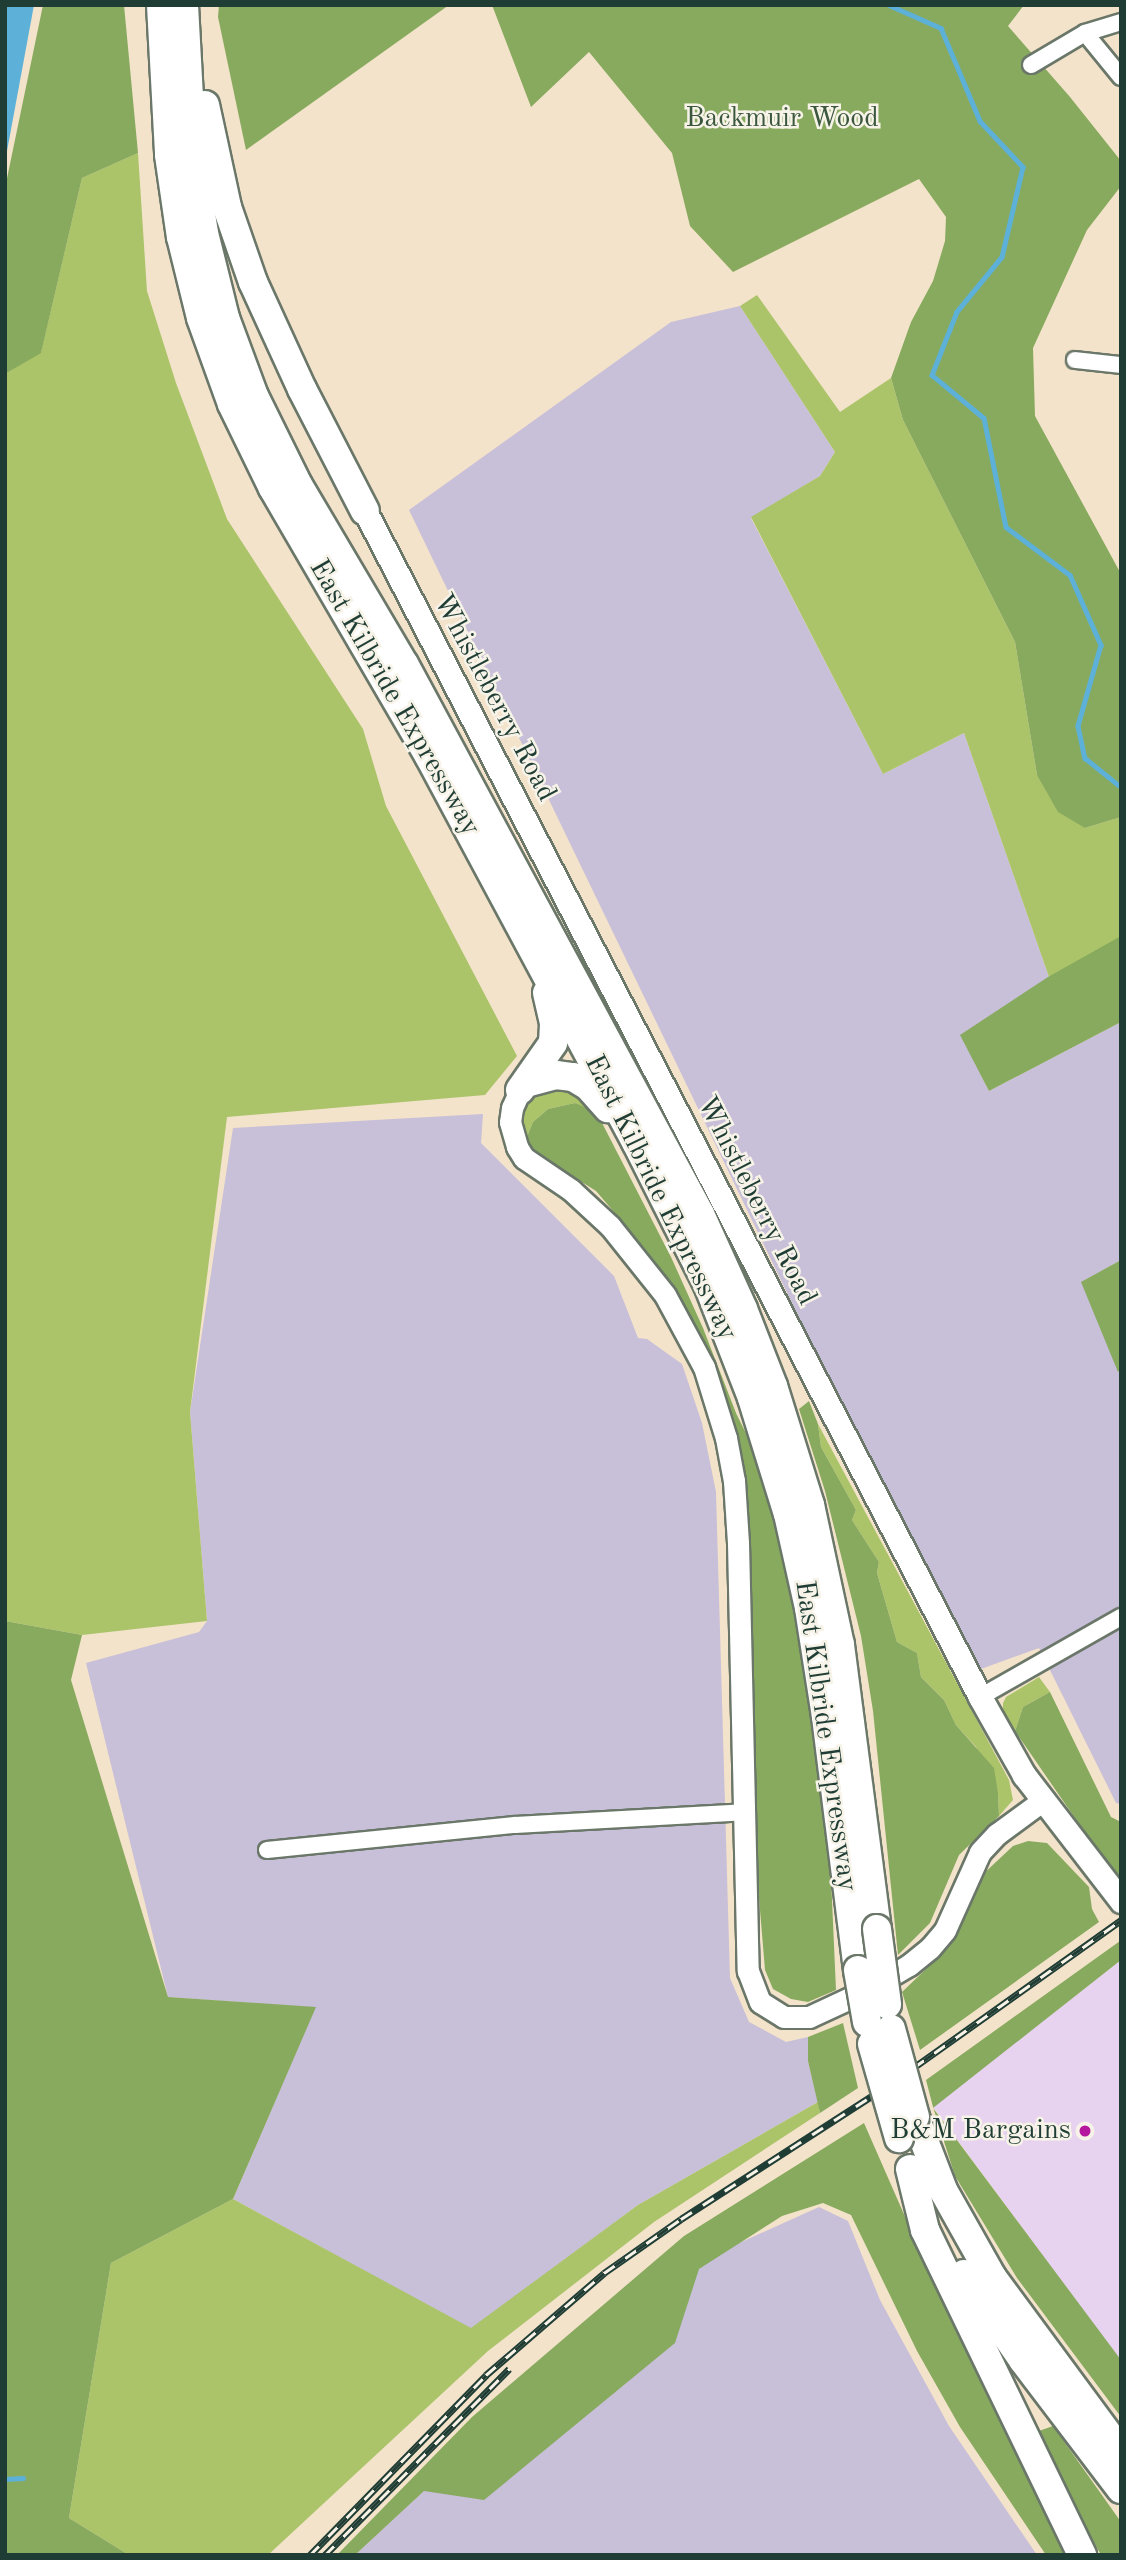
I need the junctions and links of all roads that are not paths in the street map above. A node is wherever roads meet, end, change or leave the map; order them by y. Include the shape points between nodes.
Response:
1 (161, 5) edge
2 (184, 5) edge
3 (190, 5) edge
4 (1121, 22) edge
5 (1085, 33) junction
6 (1031, 65) dead end
7 (1121, 77) edge
8 (1075, 360) dead end
9 (1121, 365) edge
10 (365, 511) joint
11 (547, 974) junction
12 (523, 1087) junction
13 (626, 1123) junction
14 (1121, 1617) edge
15 (980, 1697) junction
16 (1042, 1801) junction
17 (744, 1812) junction
18 (267, 1850) dead end
19 (1118, 1898) edge
20 (879, 2025) junction
21 (907, 2127) junction
22 (910, 2169) junction
23 (1121, 2452) edge
24 (1121, 2489) edge
25 (1082, 2555) edge

1 - 11 highway, East Kilbride Expressway via 174,195 192,288 213,359 273,488 404,711
2 - 20 highway, East Kilbride Expressway, bridge via 192,154 204,233 222,307 254,396 298,485 410,676 694,1203 774,1386 810,1505 837,1631 877,1929
3 - 10 highway via 211,139 238,245 269,321
4 - 5 street
5 - 6 street
5 - 7 street
8 - 9 street
10 - 15 main road, Whistleberry Road
11 - 12 highway via 553,1043
11 - 13 highway, East Kilbride Expressway
12 - 13 highway via 556,1075 573,1077
12 - 17 street via 510,1122 517,1147 600,1216 639,1260 680,1319 713,1392 730,1459 737,1516
13 - 20 highway, East Kilbride Expressway, bridge via 723,1319 788,1514 820,1672 858,1970
14 - 15 street
15 - 16 main road, Whistleberry Road
16 - 17 street via 980,1852 945,1930 921,1957 853,1997 798,2019 775,2014 764,2006 749,1978
16 - 19 main road, Whistleberry Road
17 - 18 street via 515,1825
20 - 21 highway, East Kilbride Expressway, bridge
21 - 22 highway, East Kilbride Expressway
21 - 23 highway via 992,2277
22 - 24 highway, East Kilbride Expressway via 967,2281
22 - 25 highway via 925,2230

